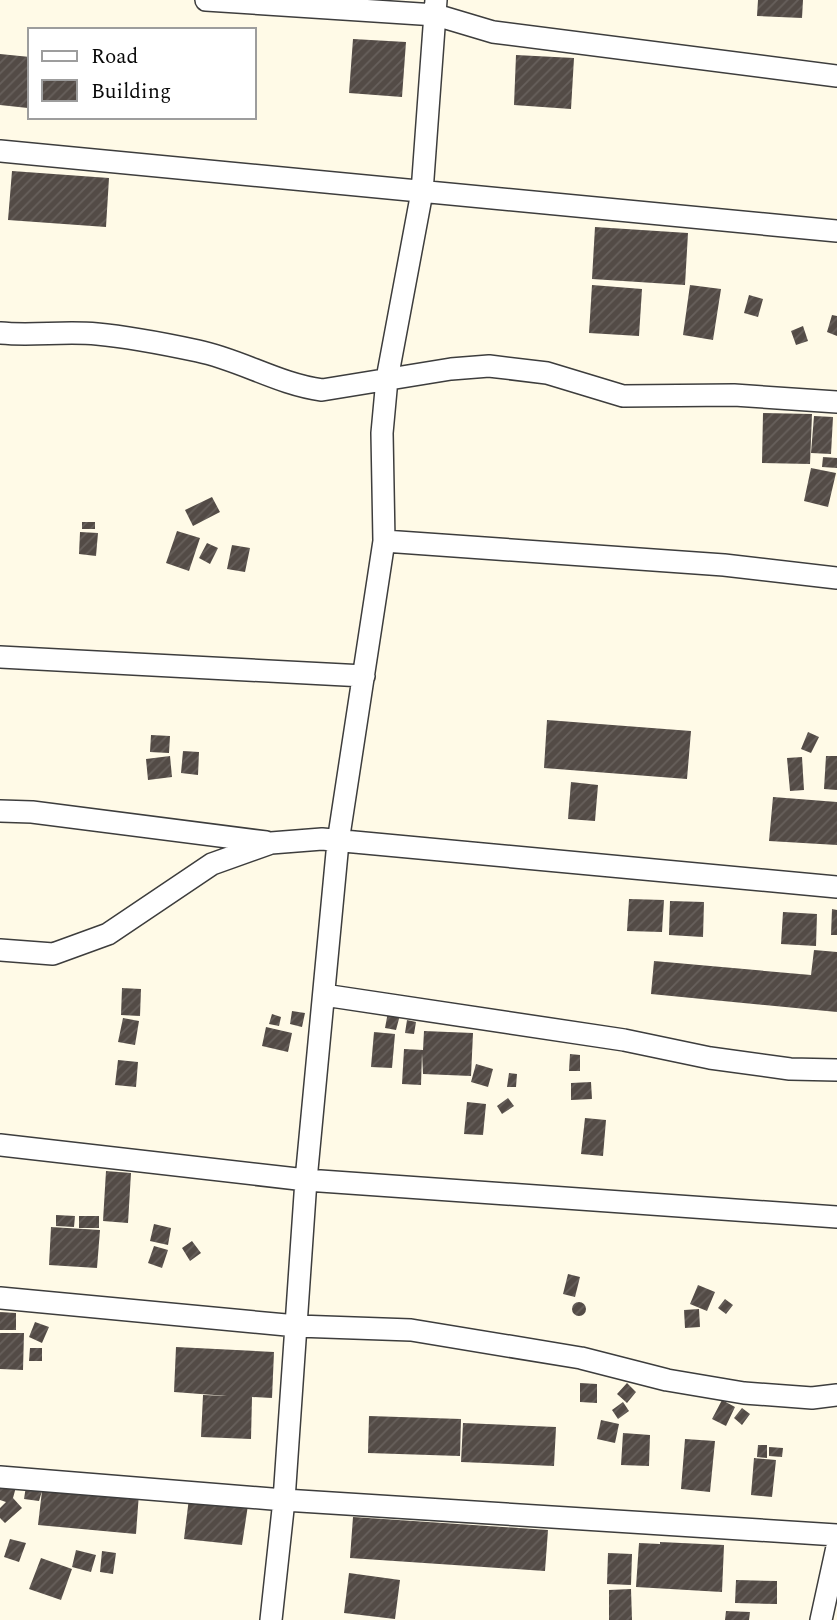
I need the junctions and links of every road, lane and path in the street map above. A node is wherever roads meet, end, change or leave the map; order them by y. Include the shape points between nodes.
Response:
1 (206, 0) edge
2 (436, 7) edge
3 (837, 76) edge
4 (0, 151) edge
5 (422, 192) junction
6 (837, 231) edge
7 (0, 333) edge
8 (387, 379) junction
9 (837, 402) edge
10 (384, 541) junction
11 (837, 578) edge
12 (0, 657) edge
13 (363, 676) junction
14 (0, 811) edge
15 (338, 842) junction
16 (271, 843) junction
17 (837, 887) edge
18 (0, 950) edge
19 (324, 995) junction
20 (837, 1070) edge
21 (0, 1144) edge
22 (306, 1180) junction
23 (837, 1217) edge
24 (0, 1298) edge
25 (297, 1326) junction
26 (837, 1395) edge
27 (0, 1477) edge
28 (284, 1500) junction
29 (837, 1535) edge
30 (837, 1547) edge
31 (271, 1620) edge
32 (821, 1620) edge

1 - 2 street
2 - 3 street via 493,32
2 - 5 street
4 - 5 street
5 - 6 street
5 - 8 street
7 - 8 street via 95,333 142,340 202,351 301,387 322,390
8 - 9 street via 489,366 547,373 623,396 734,395
8 - 10 street via 382,433
10 - 11 street via 724,565
10 - 13 street
12 - 13 street
13 - 15 street
14 - 16 street
15 - 16 street
15 - 17 street
15 - 19 street
16 - 18 street via 212,864 108,934 52,954
19 - 20 street via 624,1040 710,1058
19 - 22 street
21 - 22 street
22 - 23 street
22 - 25 street
24 - 25 street
25 - 26 street via 411,1330 744,1393 812,1398
25 - 28 street
27 - 28 street
28 - 29 street
28 - 31 street
30 - 32 street

